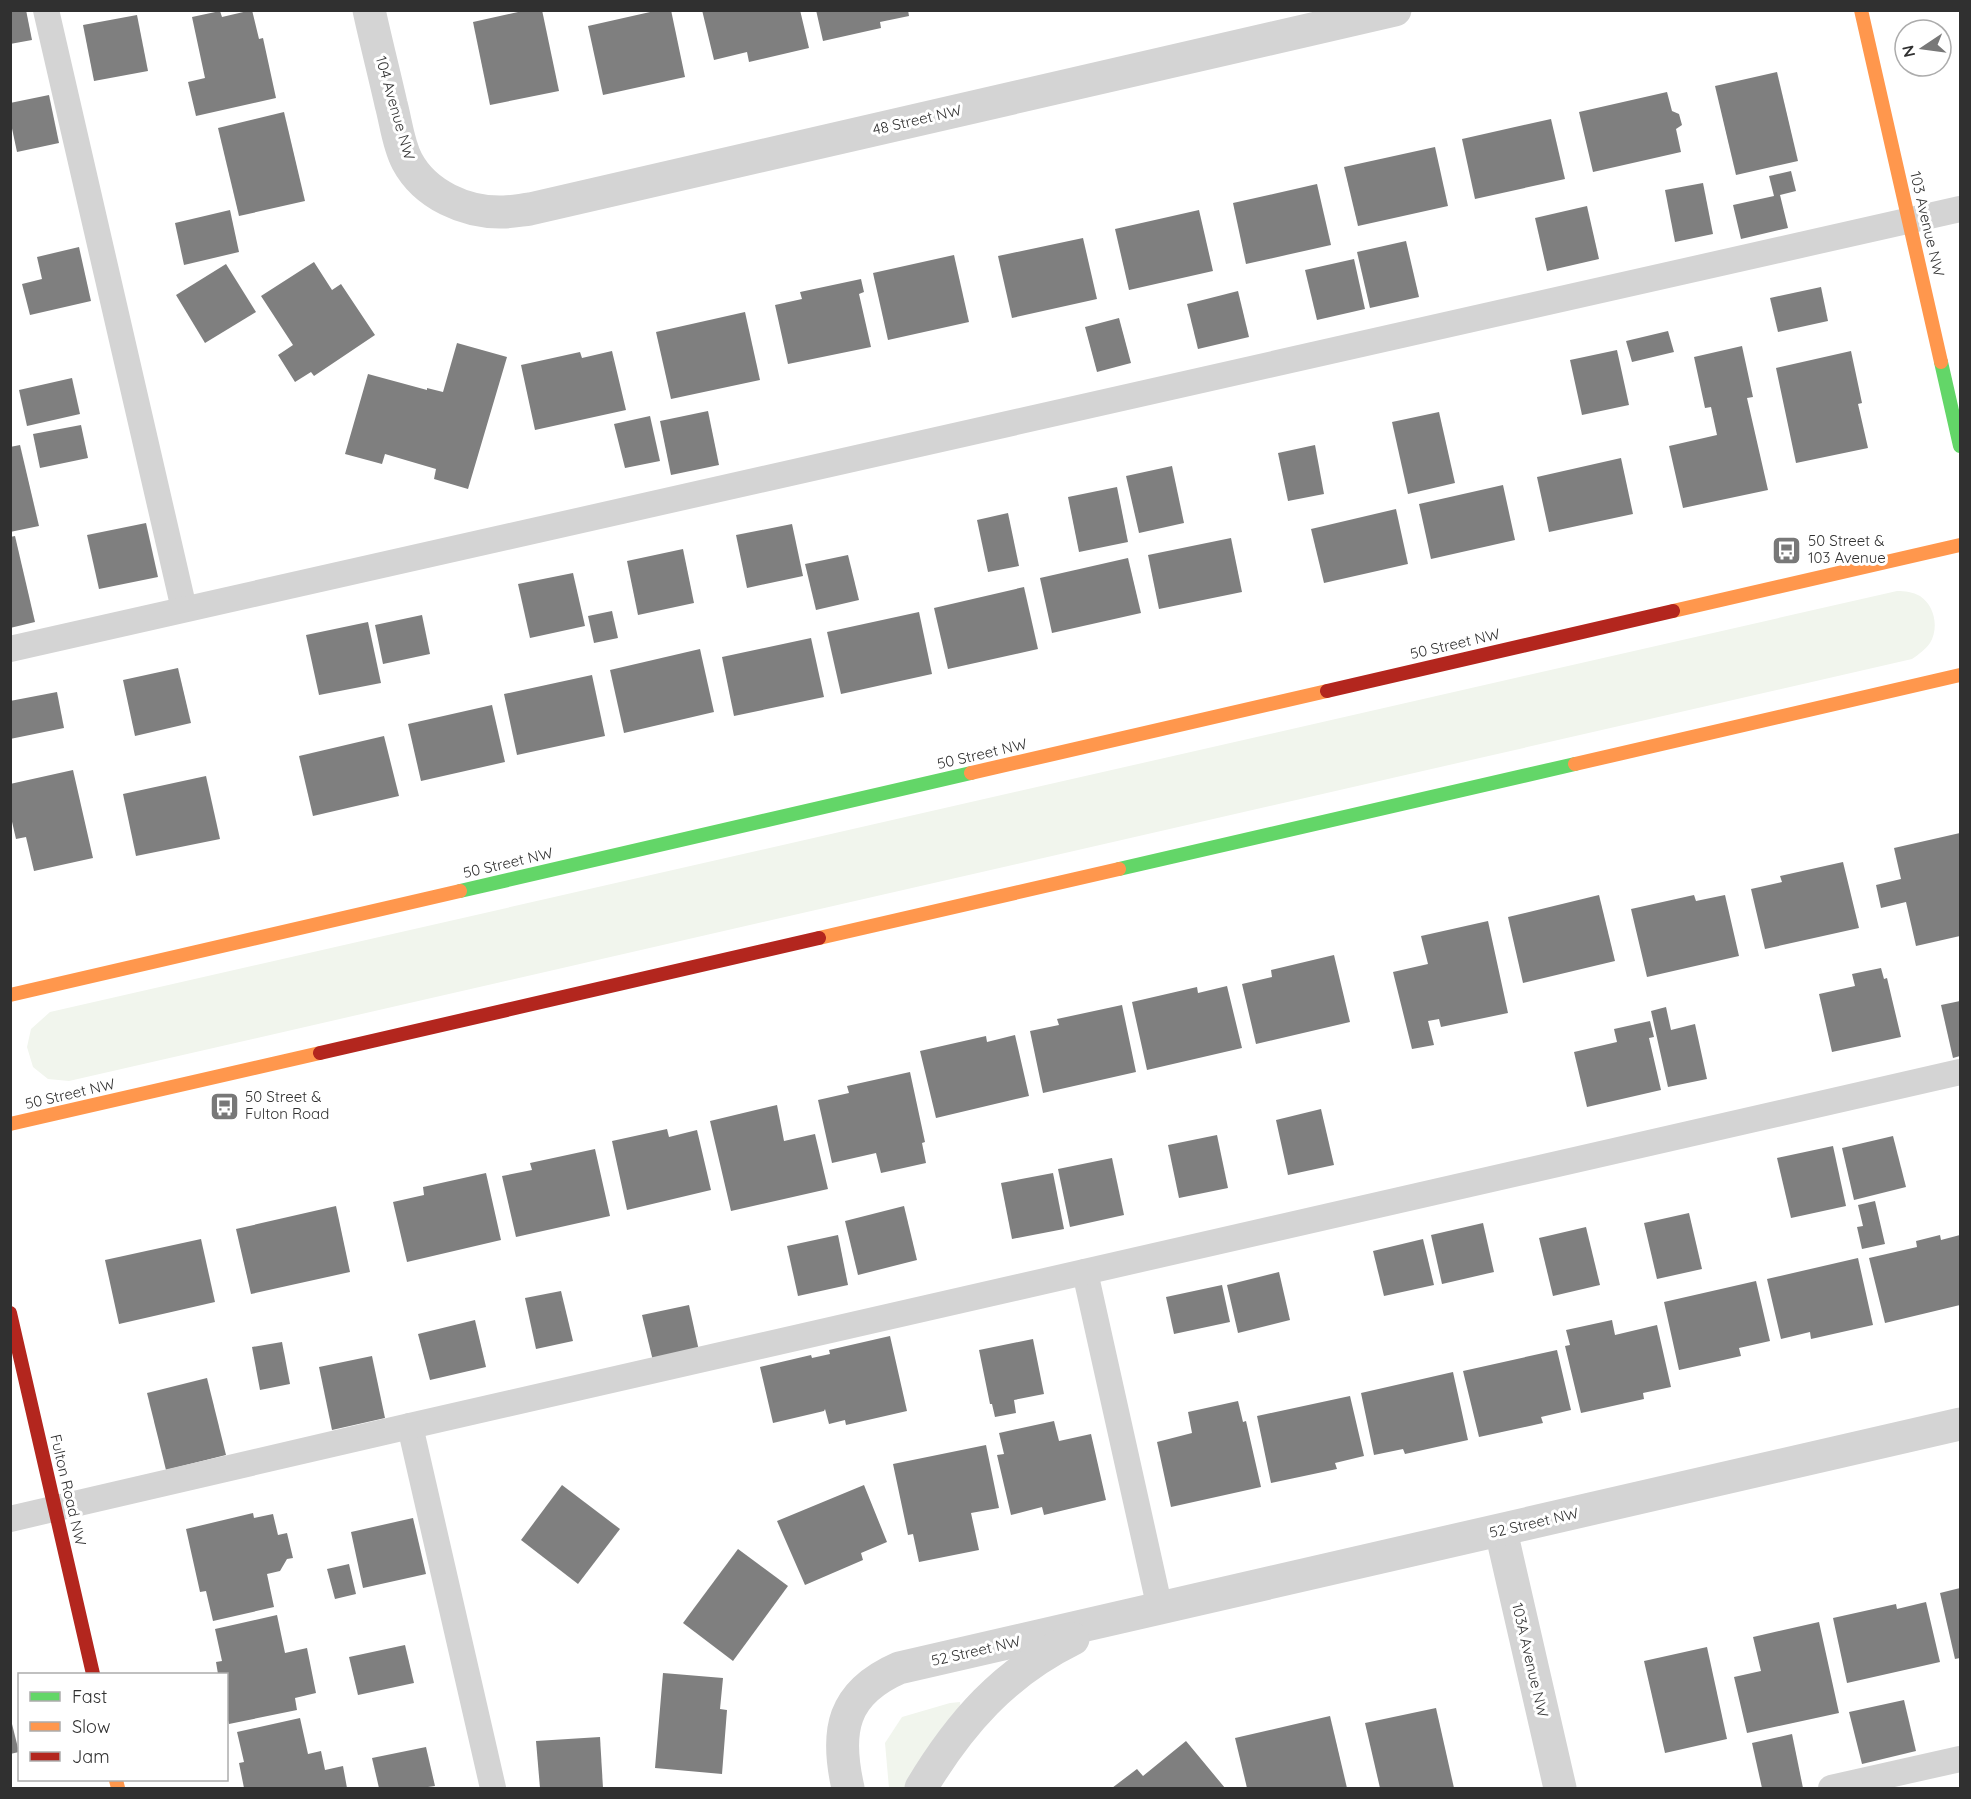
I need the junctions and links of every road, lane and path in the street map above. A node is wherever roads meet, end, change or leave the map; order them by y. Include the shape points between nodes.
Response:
1 (46, 10) edge
2 (369, 10) edge
3 (1395, 10) edge
4 (1861, 10) edge
5 (439, 196) joint
6 (1960, 209) edge
7 (1910, 220) junction
8 (1960, 446) edge
9 (1960, 545) edge
10 (184, 609) junction
11 (10, 649) edge
12 (1960, 675) edge
13 (10, 995) edge
14 (1960, 1072) edge
15 (10, 1124) edge
16 (1085, 1272) junction
17 (10, 1313) edge
18 (1960, 1424) edge
19 (410, 1426) junction
20 (55, 1509) junction
21 (10, 1519) edge
22 (1501, 1531) junction
23 (1160, 1609) junction
24 (1107, 1622) junction
25 (93, 1673) edge
26 (1960, 1759) edge
27 (1917, 1779) edge
28 (493, 1788) edge
29 (848, 1788) edge
30 (921, 1788) edge
31 (1560, 1788) edge
32 (1831, 1788) edge

1 - 10 lane
2 - 5 street, 104 Avenue NW via 406,160 417,177
3 - 5 street, 48 Street NW via 530,209 482,211
4 - 7 main road, 103 Avenue NW
6 - 7 lane
7 - 8 main road, 103 Avenue NW
7 - 10 lane
9 - 13 main road, 50 Street NW
10 - 11 lane
12 - 15 main road, 50 Street NW
14 - 16 lane
16 - 19 lane
16 - 23 lane
17 - 20 main road, Fulton Road NW
18 - 22 street, 52 Street NW
19 - 20 lane
19 - 28 lane
20 - 21 lane
20 - 25 main road, Fulton Road NW
22 - 23 street, 52 Street NW
22 - 31 street, 103A Avenue NW
23 - 24 street, 52 Street NW
24 - 29 street, 52 Street NW via 899,1668 873,1681 854,1700 845,1721 843,1749
24 - 30 street, 52 Street NW via 1022,1669 982,1704 941,1754
26 - 27 lane
27 - 32 lane

